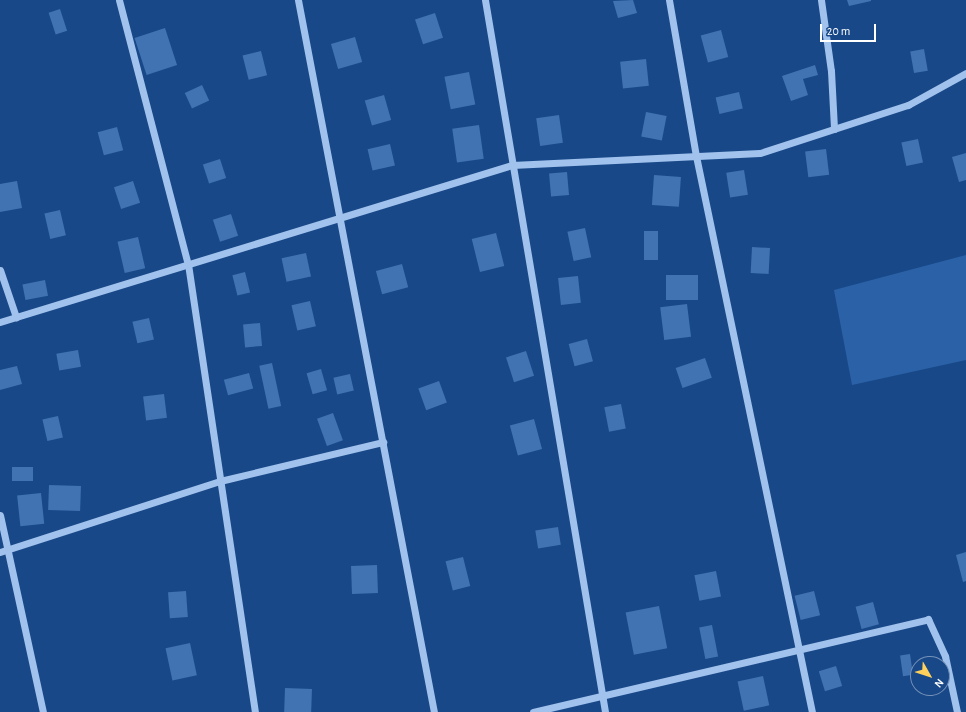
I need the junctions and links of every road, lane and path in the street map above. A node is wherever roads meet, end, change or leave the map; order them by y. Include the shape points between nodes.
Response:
1 (119, 0) edge
2 (298, 0) edge
3 (485, 0) edge
4 (669, 0) edge
5 (821, 0) edge
6 (966, 73) edge
7 (834, 129) junction
8 (696, 156) junction
9 (512, 165) junction
10 (340, 218) junction
11 (188, 264) junction
12 (0, 270) edge
13 (16, 317) junction
14 (0, 322) edge
15 (383, 442) junction
16 (220, 481) junction
17 (0, 515) edge
18 (8, 550) junction
19 (0, 552) edge
20 (799, 648) junction
21 (602, 697) junction
22 (43, 712) edge
23 (255, 712) edge
24 (434, 712) edge
25 (533, 712) edge
26 (605, 712) edge
27 (812, 712) edge
28 (957, 712) edge

1 - 11 street
2 - 10 street
3 - 9 street
4 - 8 street
5 - 7 street via 831,71
6 - 7 street via 908,106
7 - 8 street via 760,153
8 - 9 street
8 - 20 street
9 - 10 street
9 - 21 street
10 - 11 street
10 - 15 street
11 - 13 street
11 - 16 street
12 - 13 street
13 - 14 street
15 - 16 street
15 - 24 street
16 - 18 street
16 - 23 street
17 - 18 street
18 - 19 street
18 - 22 street
20 - 21 street
20 - 27 street
20 - 28 street via 928,620 945,656
21 - 25 street
21 - 26 street

